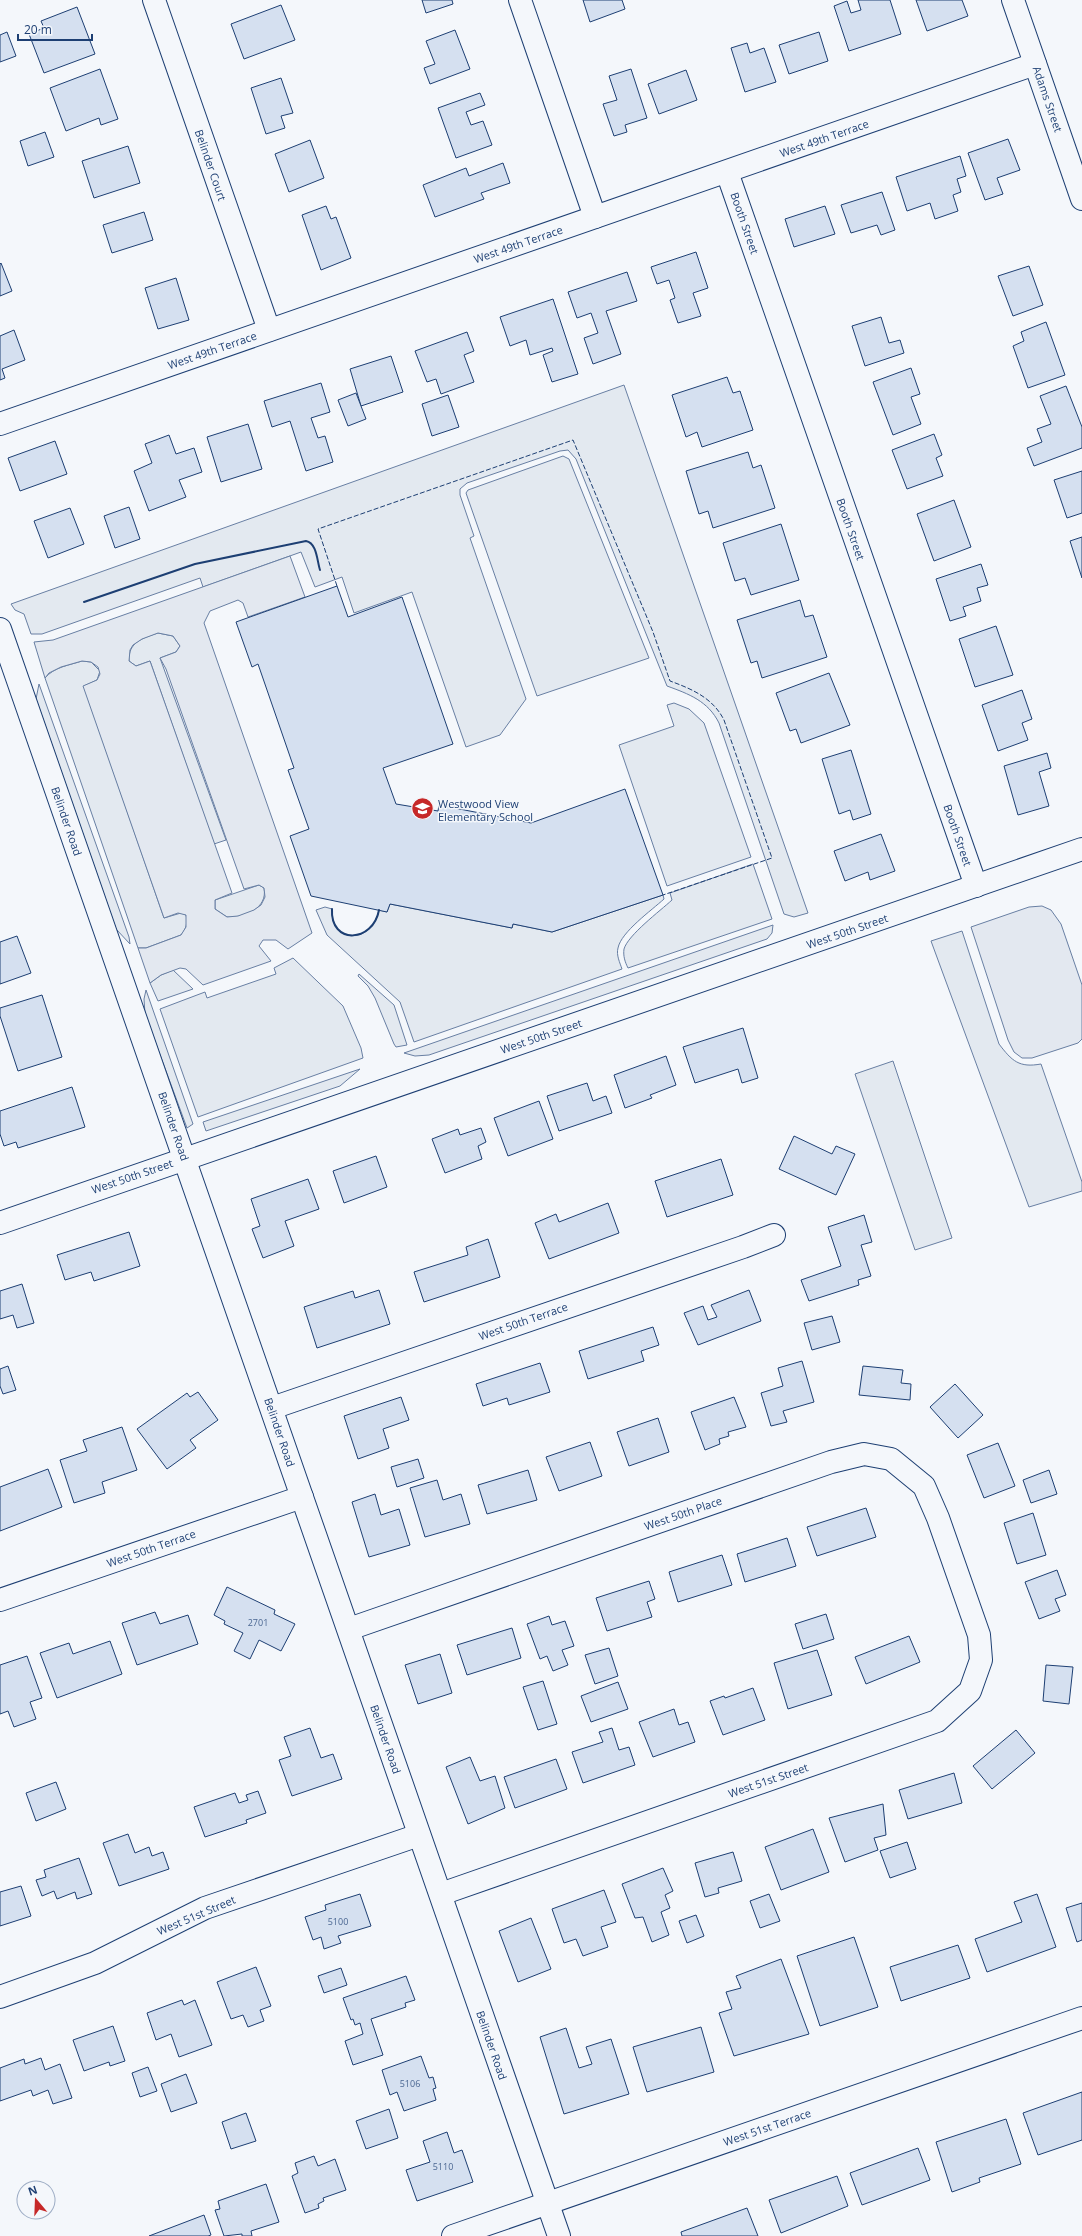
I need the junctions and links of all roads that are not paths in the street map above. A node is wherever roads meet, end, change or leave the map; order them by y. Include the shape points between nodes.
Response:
1 (154, 0) edge
2 (520, 0) edge
3 (1013, 0) edge
4 (1035, 64) junction
5 (727, 172) junction
6 (1082, 199) edge
7 (594, 217) junction
8 (269, 330) junction
9 (0, 424) edge
10 (0, 629) edge
11 (1082, 849) edge
12 (976, 886) junction
13 (184, 1158) junction
14 (0, 1223) edge
15 (774, 1235) dead end
16 (272, 1408) junction
17 (302, 1497) junction
18 (958, 1574) joint
19 (0, 1600) edge
20 (349, 1629) junction
21 (419, 1835) junction
22 (441, 1894) junction
23 (0, 1997) edge
24 (1082, 2018) edge
25 (547, 2203) junction
26 (453, 2236) edge
27 (559, 2236) edge

1 - 8 street, Belinder Court
2 - 7 street
3 - 4 street, Adams Street
4 - 5 street, West 49th Terrace
4 - 6 street, Adams Street
5 - 7 street, West 49th Terrace
5 - 12 street, Booth Street
7 - 8 street, West 49th Terrace
8 - 9 street, West 49th Terrace
10 - 13 street, Belinder Road
11 - 12 street, West 50th Street
12 - 13 street, West 50th Street
13 - 14 street, West 50th Street
13 - 16 street, Belinder Road
15 - 16 street, West 50th Terrace
16 - 17 street, Belinder Road
17 - 19 street, West 50th Terrace
17 - 20 street, Belinder Road
18 - 20 street, West 50th Place via 924,1486 892,1459 864,1454 831,1462
18 - 22 street, West 51st Street via 979,1635 981,1660 970,1692 937,1721
20 - 21 street, Belinder Road
21 - 22 street, Belinder Road
21 - 23 street, West 51st Street via 205,1908 95,1963
22 - 25 street, Belinder Road
24 - 25 street, West 51st Terrace
25 - 26 street, West 51st Terrace
25 - 27 street, Belinder Road

